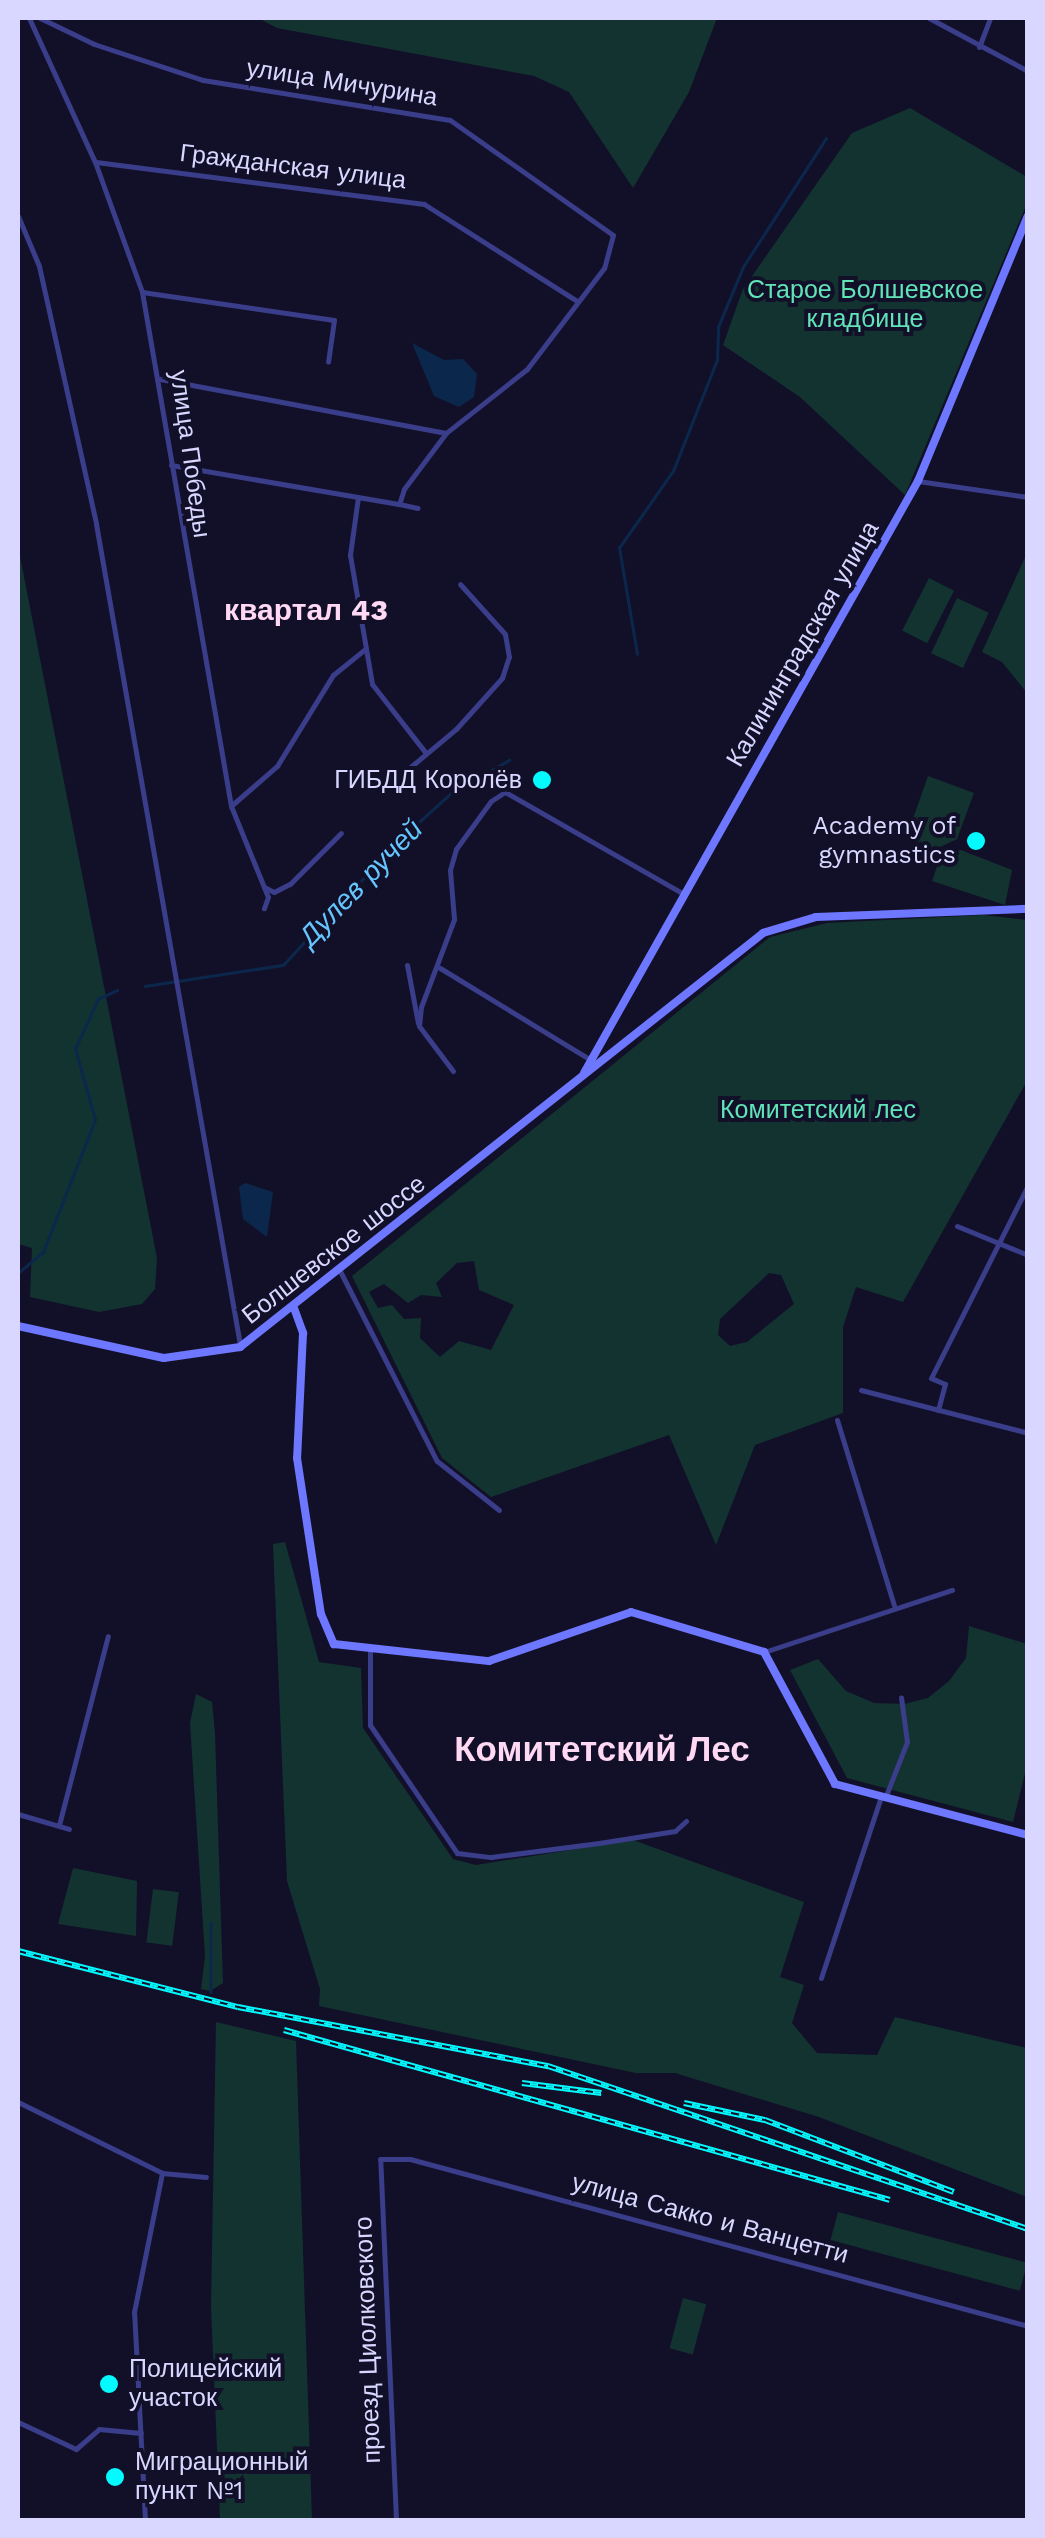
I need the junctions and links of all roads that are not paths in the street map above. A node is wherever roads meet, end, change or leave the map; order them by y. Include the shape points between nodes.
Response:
1 (29, 18) edge
2 (40, 18) edge
3 (929, 18) edge
4 (990, 18) edge
5 (979, 47) junction
6 (1028, 71) edge
7 (95, 162) junction
8 (18, 216) edge
9 (1028, 216) edge
10 (142, 292) junction
11 (578, 302) junction
12 (328, 362) dead end
13 (160, 380) junction
14 (446, 433) junction
15 (171, 465) junction
16 (918, 480) junction
17 (358, 497) junction
18 (1028, 497) edge
19 (398, 504) junction
20 (418, 508) dead end
21 (460, 584) dead end
22 (364, 650) junction
23 (426, 752) junction
24 (390, 784) dead end
25 (231, 806) junction
26 (341, 833) dead end
27 (264, 887) junction
28 (684, 894) junction
29 (264, 908) dead end
30 (1028, 909) edge
31 (407, 965) dead end
32 (440, 968) junction
33 (419, 1026) junction
34 (604, 1038) junction
35 (620, 1046) junction
36 (591, 1060) junction
37 (453, 1071) dead end
38 (582, 1077) junction
39 (1028, 1186) edge
40 (957, 1226) dead end
41 (997, 1244) junction
42 (1028, 1255) edge
43 (340, 1271) junction
44 (294, 1308) junction
45 (18, 1326) edge
46 (240, 1347) junction
47 (860, 1390) dead end
48 (938, 1410) junction
49 (837, 1420) dead end
50 (1028, 1433) edge
51 (500, 1510) dead end
52 (952, 1590) dead end
53 (894, 1605) junction
54 (108, 1636) dead end
55 (370, 1650) junction
56 (764, 1652) junction
57 (901, 1697) dead end
58 (883, 1797) junction
59 (18, 1814) edge
60 (686, 1821) dead end
61 (59, 1825) junction
62 (70, 1828) dead end
63 (1028, 1835) edge
64 (821, 1978) dead end
65 (18, 2102) edge
66 (380, 2159) joint
67 (162, 2173) junction
68 (206, 2177) dead end
69 (1028, 2326) edge
70 (18, 2422) edge
71 (141, 2434) junction
72 (146, 2520) edge
73 (396, 2520) edge

1 - 7 street, улица Победы
2 - 11 street, улица Мичурина via 94,44 203,80 450,120 614,235 604,268
3 - 5 street
4 - 5 street
5 - 6 street
7 - 10 street, улица Победы
7 - 11 street, Гражданская улица via 424,204
8 - 46 street via 39,266 64,364
9 - 16 street, Калининградская улица
10 - 12 street via 334,320
10 - 13 street, улица Победы
11 - 14 street via 527,369
13 - 14 street
13 - 15 street, улица Победы
14 - 19 street
15 - 17 street
15 - 25 street, улица Победы
16 - 18 street
16 - 28 street, Калининградская улица
17 - 19 street
17 - 22 street via 350,556
19 - 20 street
21 - 23 street via 490,612 509,657 502,678
22 - 23 street via 372,684
22 - 25 street via 333,675 276,766
23 - 24 street
25 - 27 street, улица Победы
26 - 27 street via 290,884 274,892
27 - 29 street, улица Победы
28 - 32 street via 505,792 456,849 450,870 454,918
28 - 34 street, Калининградская улица
30 - 35 street, Болшевское шоссе via 786,924 742,947
31 - 33 street
32 - 33 street
32 - 36 street
33 - 37 street
34 - 35 street via 607,1048
34 - 36 street, Калининградская улица
35 - 38 street, Болшевское шоссе
36 - 38 street, Калининградская улица
38 - 43 street, Болшевское шоссе
39 - 41 street
40 - 41 street
41 - 42 street
41 - 48 street via 931,1378 946,1384
43 - 44 street, Болшевское шоссе
43 - 51 street via 437,1461
44 - 46 street, Болшевское шоссе
44 - 55 street via 303,1333 296,1458 324,1624 337,1646
45 - 46 street, Болшевское шоссе via 164,1358
47 - 48 street
48 - 50 street
49 - 53 street
52 - 53 street
53 - 56 street
54 - 61 street
55 - 56 street via 504,1660 631,1612
55 - 60 street via 370,1724 456,1852 491,1857 599,1843 675,1831
56 - 58 street via 838,1785
57 - 58 street via 907,1742
58 - 63 street
58 - 64 street
59 - 61 street
61 - 62 street
65 - 67 street
66 - 69 street, улица Сакко и Ванцетти via 410,2158
66 - 73 street, проезд Циолковского
67 - 68 street
67 - 71 street via 134,2312
70 - 71 street via 76,2449 99,2429
71 - 72 street

